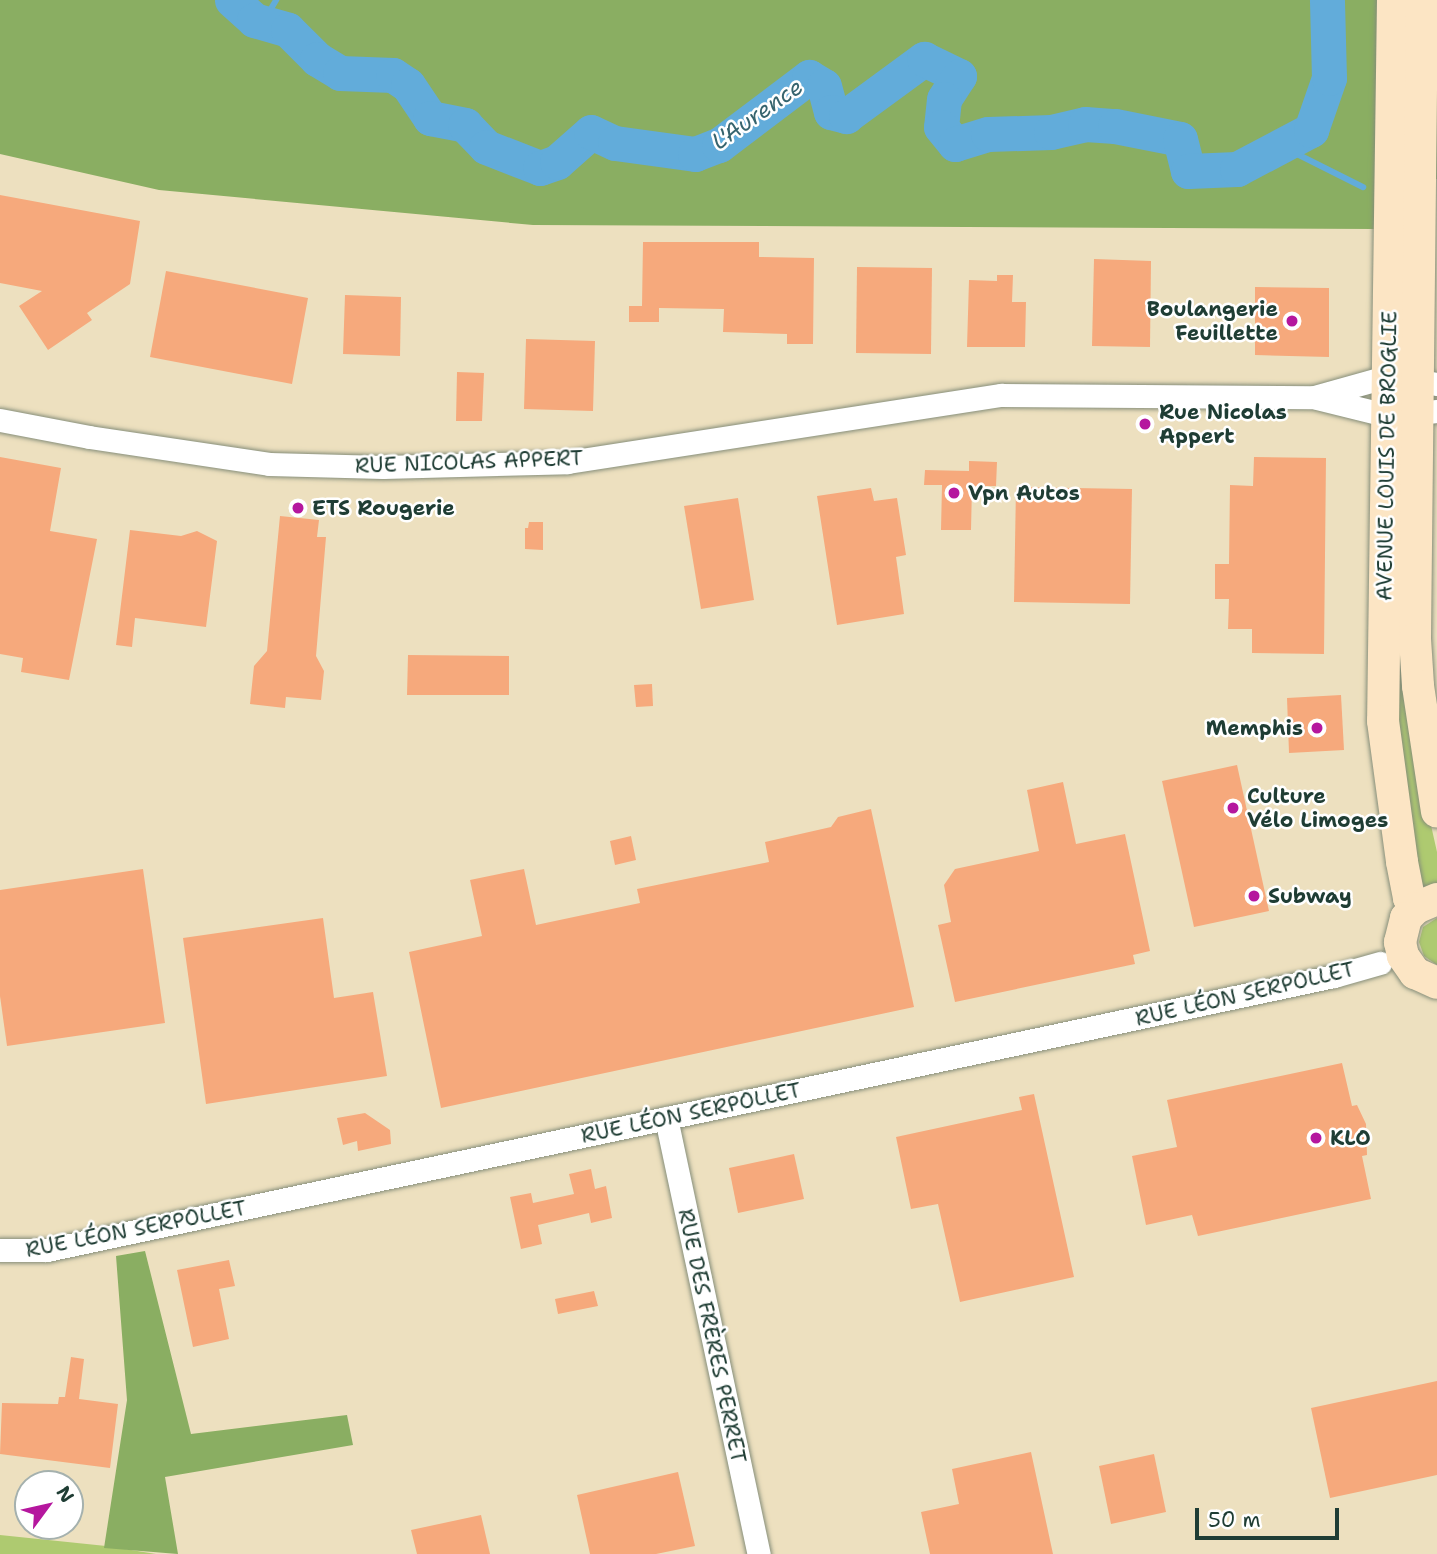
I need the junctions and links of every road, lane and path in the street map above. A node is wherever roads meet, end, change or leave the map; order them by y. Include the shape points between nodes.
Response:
1 (1393, 0) edge
2 (1422, 0) edge
3 (1415, 380) edge
4 (1314, 397) junction
5 (1415, 414) edge
6 (0, 420) edge
7 (1437, 812) edge
8 (1426, 903) edge
9 (1396, 957) junction
10 (1437, 984) edge
11 (666, 1118) junction
12 (0, 1250) edge
13 (759, 1554) edge

1 - 3 main road, AVENUE LOUIS DE BROGLIE
2 - 3 main road, AVENUE LOUIS DE BROGLIE
3 - 4 street, RUE NICOLAS APPERT
3 - 5 main road, AVENUE LOUIS DE BROGLIE
4 - 5 street, RUE NICOLAS APPERT
4 - 6 street, RUE NICOLAS APPERT via 1001,395 568,462 383,467 269,464
5 - 7 main road, AVENUE LOUIS DE BROGLIE via 1416,651
5 - 8 main road, AVENUE LOUIS DE BROGLIE via 1383,721 1409,898
8 - 9 main road via 1406,918
9 - 10 main road
9 - 11 street, RUE LÉON SERPOLLET via 1334,976
11 - 12 street, RUE LÉON SERPOLLET via 47,1250
11 - 13 street, RUE DES FRÈRES PERRET

